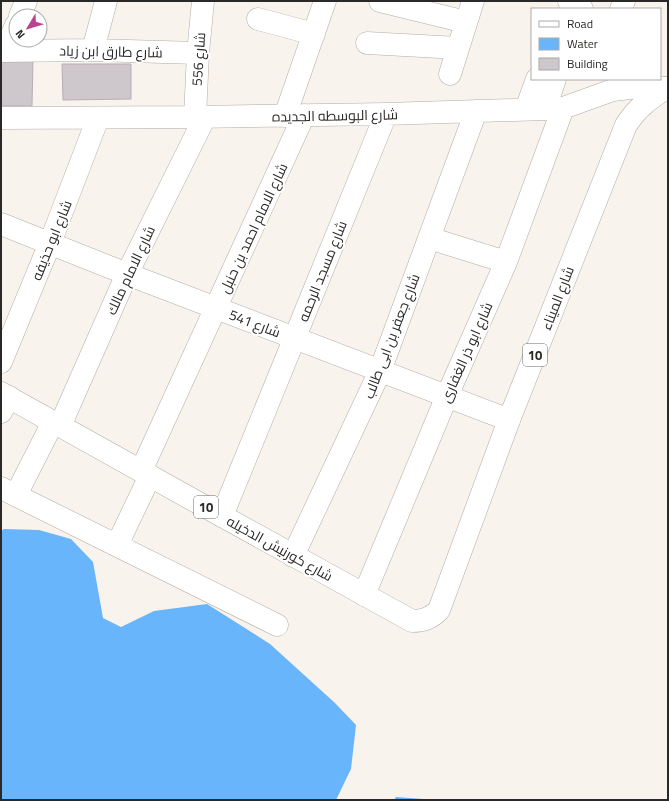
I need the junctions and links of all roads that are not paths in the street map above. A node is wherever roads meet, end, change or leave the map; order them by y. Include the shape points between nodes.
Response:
1 (106, 1) edge
2 (203, 1) edge
3 (325, 1) edge
4 (380, 1) edge
5 (473, 1) edge
6 (258, 19) dead end
7 (466, 22) junction
8 (314, 34) junction
9 (8, 41) edge
10 (367, 43) dead end
11 (458, 48) junction
12 (93, 50) junction
13 (3, 51) edge
14 (198, 53) junction
15 (450, 74) dead end
16 (537, 80) edge
17 (555, 80) edge
18 (613, 85) edge
19 (667, 88) edge
20 (545, 109) junction
21 (476, 111) junction
22 (386, 114) junction
23 (295, 115) junction
24 (200, 117) junction
25 (1, 118) edge
26 (98, 118) junction
27 (1, 224) edge
28 (429, 238) junction
29 (50, 243) junction
30 (506, 262) junction
31 (128, 274) junction
32 (216, 308) junction
33 (294, 338) junction
34 (1, 362) edge
35 (380, 371) junction
36 (447, 396) junction
37 (4, 401) edge
38 (509, 420) junction
39 (56, 424) junction
40 (145, 473) junction
41 (9, 492) edge
42 (222, 516) junction
43 (117, 545) junction
44 (293, 556) junction
45 (364, 595) junction
46 (412, 621) joint
47 (277, 625) dead end

1 - 12 street
2 - 14 street, شارع 556
3 - 8 street, شارع الامام احمد بن حنبل
4 - 7 street
5 - 7 street
6 - 8 street
7 - 11 street
8 - 23 street, شارع الامام احمد بن حنبل
9 - 13 street
10 - 11 street
11 - 15 street
12 - 13 street, شارع طارق ابن زياد
12 - 14 street, شارع طارق ابن زياد
14 - 24 street, شارع 556
16 - 20 street
17 - 20 street
18 - 19 street, شارع البوسطه الجديده via 630,88
18 - 20 street, شارع البوسطه الجديده
19 - 38 street, شارع الميناء / 10 via 647,100 626,125
20 - 21 street, شارع البوسطه الجديده
20 - 30 street, شارع ابو ذر الغفارى
21 - 22 street, شارع البوسطه الجديده
21 - 28 street, شارع جعفر بن ابى طالب
22 - 23 street, شارع البوسطه الجديده
22 - 33 street, شارع مسجد الرحمه
23 - 24 street, شارع البوسطه الجديده
23 - 32 street, شارع الامام احمد بن حنبل
24 - 26 street, شارع البوسطه الجديده
24 - 31 street, شارع الامام مالك
25 - 26 street, شارع البوسطه الجديده
26 - 29 street, شارع ابو حذيفه
27 - 29 street, شارع 541
28 - 30 street
28 - 35 street, شارع جعفر بن ابى طالب
29 - 31 street, شارع 541
29 - 34 street, شارع ابو حذيفه
30 - 36 street, شارع ابو ذر الغفارى
31 - 32 street, شارع 541
31 - 39 street, شارع الامام مالك
32 - 33 street, شارع 541
32 - 40 street, شارع الامام احمد بن حنبل
33 - 35 street, شارع 541
33 - 42 street, شارع مسجد الرحمه
35 - 36 street, شارع 541
35 - 44 street, شارع جعفر بن ابى طالب
36 - 38 street, شارع 541
36 - 45 street, شارع ابو ذر الغفارى
37 - 39 street, شارع كورنيش الدخيله / 10
38 - 46 street, شارع الميناء / 10 via 438,610 427,619
39 - 40 street, شارع كورنيش الدخيله / 10
39 - 41 street, شارع الامام مالك
40 - 42 street, شارع كورنيش الدخيله / 10
40 - 43 street, شارع الامام احمد بن حنبل
41 - 43 street
42 - 44 street, شارع كورنيش الدخيله / 10
43 - 47 street
44 - 45 street, شارع كورنيش الدخيله / 10
45 - 46 street, شارع كورنيش الدخيله / 10

